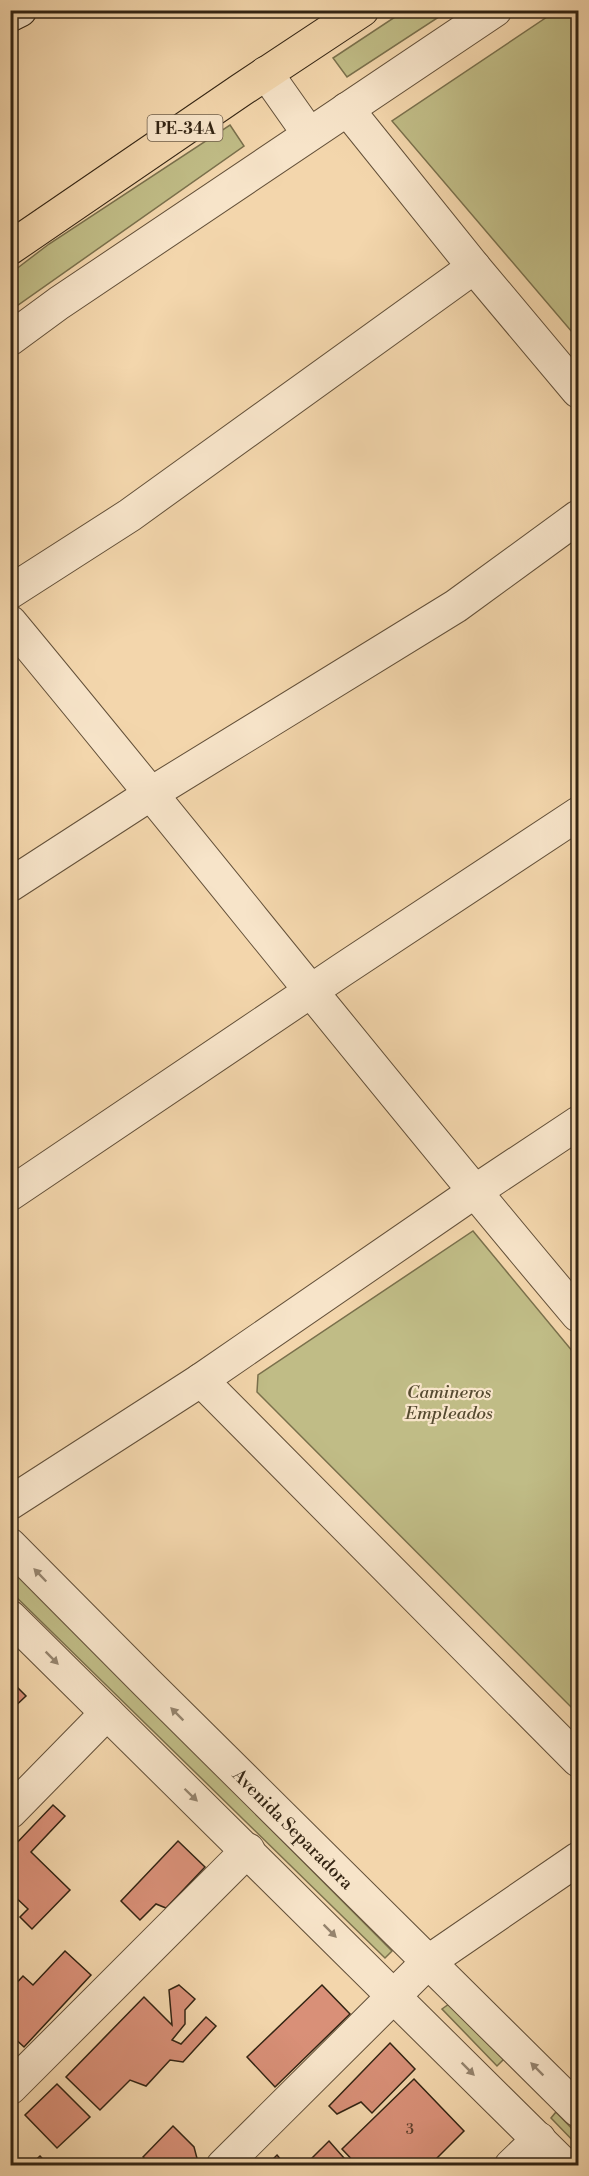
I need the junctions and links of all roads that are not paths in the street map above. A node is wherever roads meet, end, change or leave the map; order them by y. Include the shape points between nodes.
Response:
1 (20, 10) edge
2 (495, 10) edge
3 (361, 11) edge
4 (10, 15) edge
5 (267, 73) junction
6 (347, 109) junction
7 (309, 134) junction
8 (10, 248) edge
9 (474, 267) junction
10 (10, 339) edge
11 (579, 391) edge
12 (579, 517) edge
13 (10, 592) edge
14 (10, 622) edge
15 (152, 793) junction
16 (579, 814) edge
17 (10, 885) edge
18 (312, 991) junction
19 (579, 1123) edge
20 (474, 1192) junction
21 (10, 1194) edge
22 (579, 1315) edge
23 (201, 1380) junction
24 (10, 1503) edge
25 (10, 1545) edge
26 (10, 1617) edge
27 (107, 1713) junction
28 (579, 1760) edge
29 (10, 1812) edge
30 (248, 1850) junction
31 (579, 1859) edge
32 (428, 1962) junction
33 (394, 1995) junction
34 (10, 2088) edge
35 (579, 2110) edge
36 (539, 2139) junction
37 (223, 2166) edge
38 (511, 2166) edge
39 (566, 2166) edge

1 - 4 street
2 - 6 street
3 - 5 highway, PE-34A
5 - 7 street
5 - 8 highway, PE-34A
6 - 7 street
6 - 9 street
7 - 10 street
9 - 11 street
9 - 13 street via 130,515
12 - 15 street via 456,606
14 - 15 street
15 - 17 street
15 - 18 street
16 - 18 street
18 - 20 street
18 - 21 street
19 - 20 street
20 - 22 street
20 - 23 street
23 - 24 street
23 - 28 street
32 -> 25 street, Avenida Separadora
26 -> 27 street
27 - 29 street
27 -> 30 street
30 -> 33 street
30 - 34 street
31 - 32 street
32 - 33 street
35 -> 32 street, Avenida Separadora
33 -> 36 street
33 - 37 street
36 - 38 street
36 - 39 street

